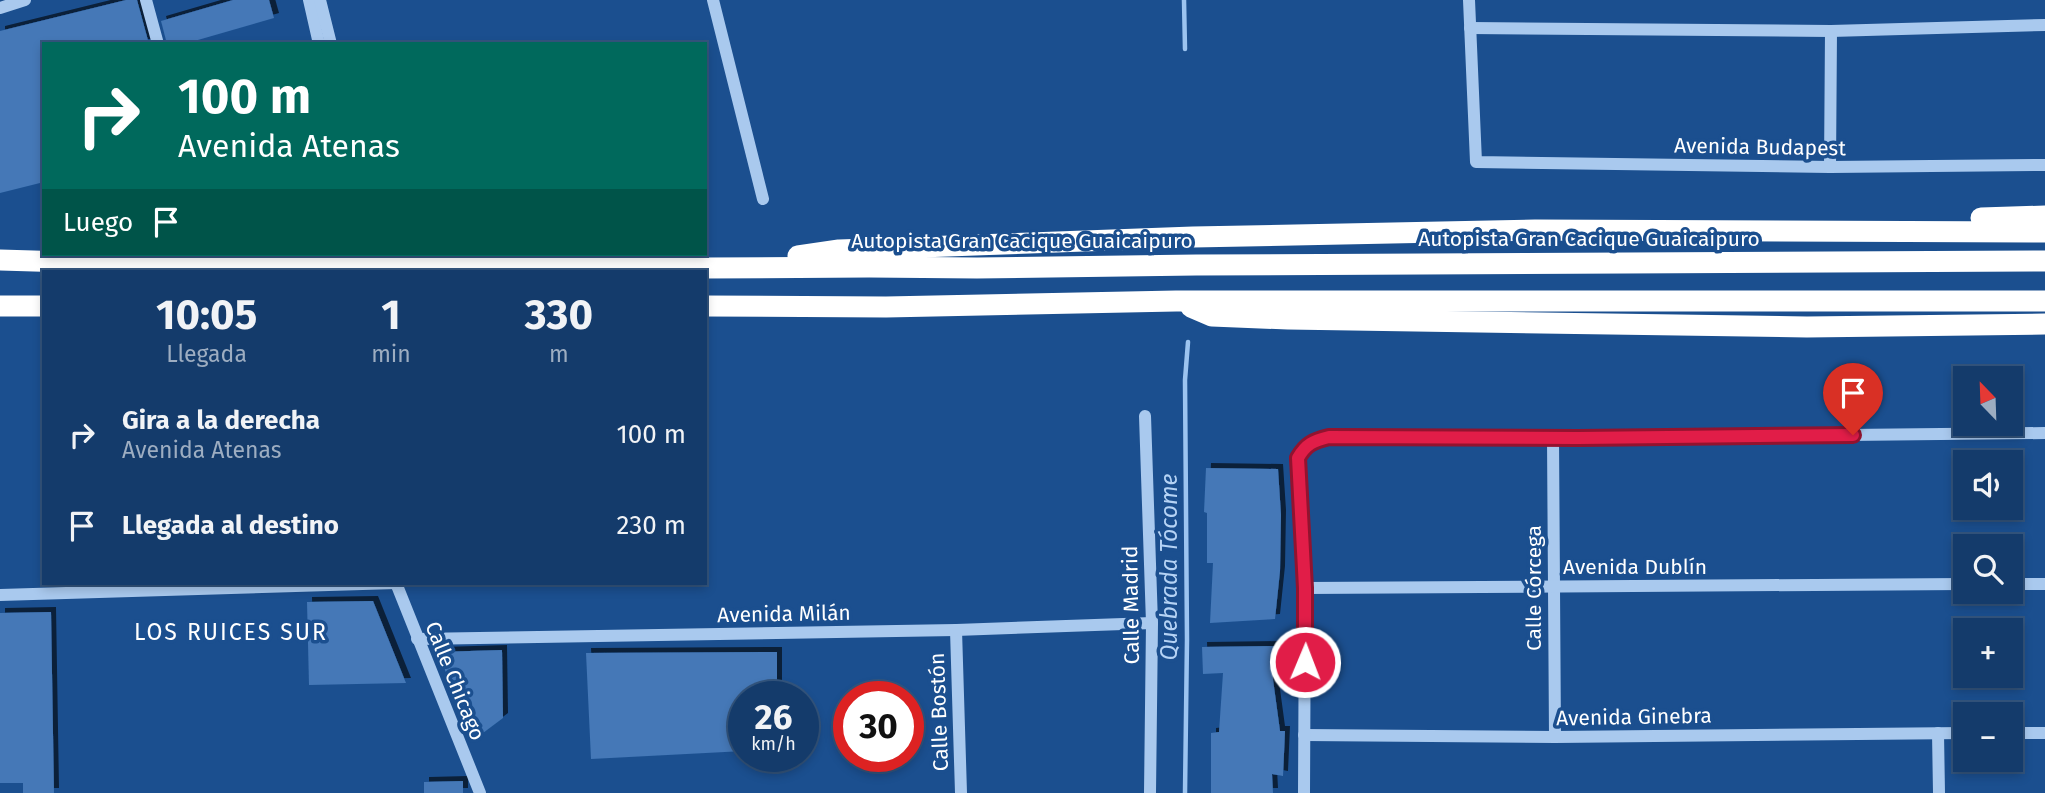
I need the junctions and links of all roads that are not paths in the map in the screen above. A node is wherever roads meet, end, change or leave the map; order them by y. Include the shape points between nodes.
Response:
1 (25, 0) edge
2 (146, 0) edge
3 (309, 0) edge
4 (320, 0) edge
5 (713, 0) edge
6 (1469, 0) edge
7 (0, 8) edge
8 (2045, 24) edge
9 (1470, 28) junction
10 (1830, 31) junction
11 (157, 42) edge
12 (319, 42) edge
13 (330, 42) edge
14 (2045, 165) edge
15 (1830, 167) junction
16 (763, 199) dead end
17 (2045, 216) edge
18 (1535, 230) junction
19 (2045, 232) edge
20 (293, 256) edge
21 (0, 260) edge
22 (409, 260) edge
23 (2045, 261) edge
24 (234, 267) junction
25 (706, 268) junction
26 (1176, 301) junction
27 (2045, 301) edge
28 (0, 306) edge
29 (42, 306) edge
30 (707, 306) edge
31 (2045, 324) edge
32 (1146, 416) dead end
33 (2045, 433) edge
34 (1553, 438) junction
35 (1953, 584) edge
36 (2023, 584) edge
37 (2045, 584) edge
38 (330, 585) edge
39 (397, 585) edge
40 (1553, 587) junction
41 (1305, 588) junction
42 (0, 595) edge
43 (1152, 623) junction
44 (956, 630) junction
45 (417, 639) junction
46 (1938, 733) junction
47 (1953, 733) edge
48 (2023, 733) edge
49 (2045, 733) edge
50 (1304, 735) junction
51 (1555, 737) junction
52 (480, 793) edge
53 (961, 793) edge
54 (1150, 793) edge
55 (1304, 793) edge
56 (1939, 793) edge

1 - 7 street
2 - 11 street
3 - 12 street
4 - 13 street
5 - 16 street
6 - 9 street
8 - 10 street
9 - 10 street
9 - 15 street, Avenida Budapest via 1475,162
10 - 15 street
14 - 15 street, Avenida Budapest
17 - 18 highway via 1664,222
18 - 19 highway
18 - 25 highway via 839,250
20 - 24 highway
21 - 24 highway, Autopista Gran Cacique Guaicaipuro
22 - 24 highway, Autopista Gran Cacique Guaicaipuro
22 - 25 highway, Autopista Gran Cacique Guaicaipuro
23 - 25 highway, Autopista Gran Cacique Guaicaipuro
26 - 27 highway
26 - 30 highway
26 - 31 highway via 1212,316 1288,319 1807,327
28 - 29 highway
32 - 43 street, Calle Madrid
33 - 34 street
34 - 40 street, Calle Córcega
34 - 41 street via 1315,440 1298,458
35 - 40 street, Avenida Dublín
36 - 37 street
38 - 42 street
39 - 45 street, Calle Chicago
40 - 41 street, Avenida Dublín
40 - 51 street, Calle Córcega
41 - 50 street
43 - 44 street, Avenida Milán
43 - 54 street, Calle Madrid
44 - 45 street, Avenida Milán
44 - 53 street, Calle Bostón
45 - 52 street, Calle Chicago
46 - 47 street, Avenida Ginebra
46 - 51 street, Avenida Ginebra
46 - 56 street
48 - 49 street
50 - 51 street, Avenida Ginebra
50 - 55 street

